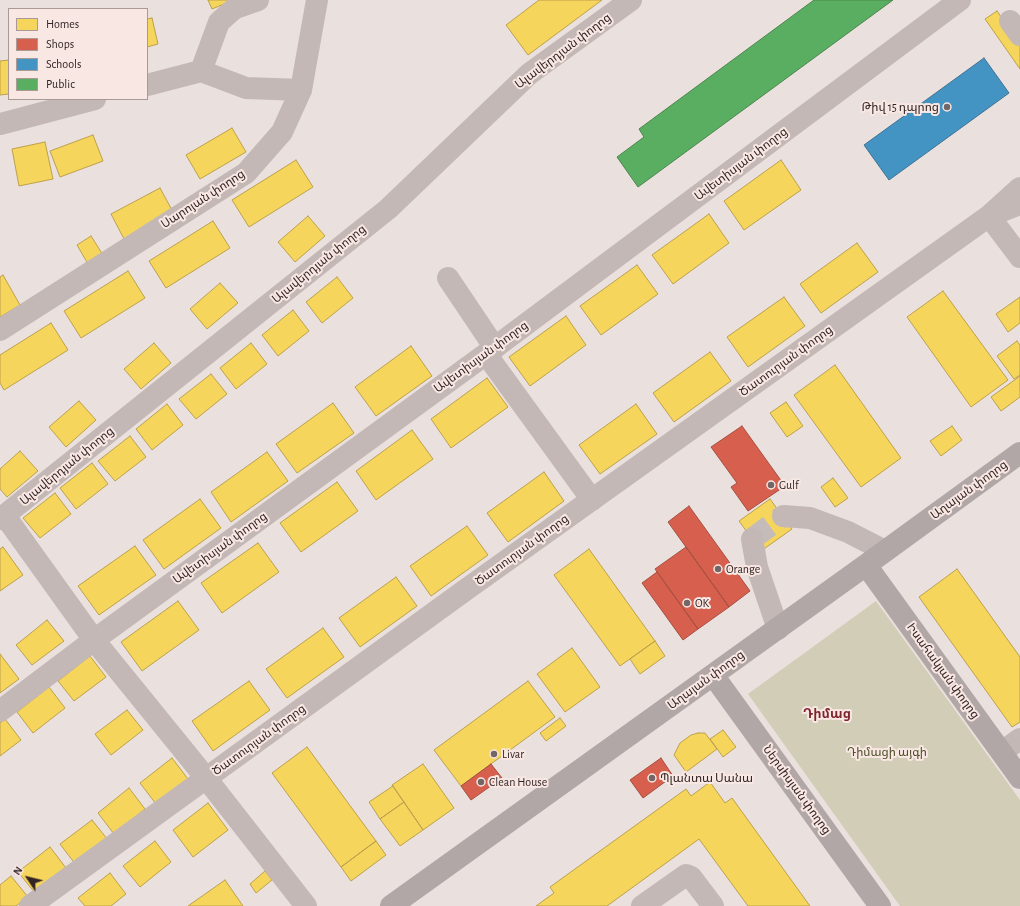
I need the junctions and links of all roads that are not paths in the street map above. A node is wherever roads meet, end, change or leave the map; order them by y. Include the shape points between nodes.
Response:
1 (258, 0) edge
2 (317, 0) edge
3 (631, 0) edge
4 (960, 0) edge
5 (202, 71) junction
6 (148, 85) edge
7 (301, 90) junction
8 (91, 100) edge
9 (0, 124) edge
10 (1020, 188) edge
11 (1020, 204) edge
12 (989, 216) junction
13 (1020, 257) edge
14 (448, 278) dead end
15 (0, 330) edge
16 (490, 351) junction
17 (1020, 453) edge
18 (592, 500) junction
19 (783, 516) tunnel mouth
20 (3, 518) edge
21 (752, 539) dead end
22 (885, 551) junction
23 (866, 565) junction
24 (778, 629) junction
25 (94, 640) junction
26 (714, 675) junction
27 (0, 711) edge
28 (1020, 740) edge
29 (1002, 752) junction
30 (206, 778) junction
31 (1020, 778) edge
32 (30, 906) edge
33 (306, 906) edge
34 (392, 906) edge
35 (642, 906) edge
36 (713, 906) edge
37 (880, 906) edge

1 - 5 street via 235,8 219,22
2 - 7 street, Սարոյան փողոց
3 - 20 street, Ալավերդյան փողոց via 529,74 388,208
4 - 16 street, Ավետիսյան փողոց
5 - 6 street
5 - 7 street via 246,88
7 - 15 street, Սարոյան փողոց via 282,132 246,172
8 - 9 street
10 - 12 street
11 - 12 street, Ծատուրյան փողոց
12 - 13 street
12 - 18 street, Ծատուրյան փողոց
14 - 16 street
16 - 18 street
16 - 25 street, Ավետիսյան փողոց
17 - 22 main road, Աղայան փողոց
18 - 30 street, Ծատուրյան փողոց
19 - 22 street via 810,518 848,532
20 - 25 street
21 - 24 street via 757,567
22 - 23 main road, Աղայան փողոց
23 - 24 main road, Աղայան փողոց
23 - 29 main road, Իսահակյան փողոց
24 - 26 main road, Աղայան փողոց
25 - 27 street, Ավետիսյան փողոց
25 - 30 street
26 - 34 main road, Աղայան փողոց
26 - 37 main road, Ներսիսյան փողոց
28 - 29 street
29 - 31 main road, Իսահակյան փողոց
30 - 32 street, Ծատուրյան փողոց
30 - 33 street
35 - 36 street via 686,875 691,877

